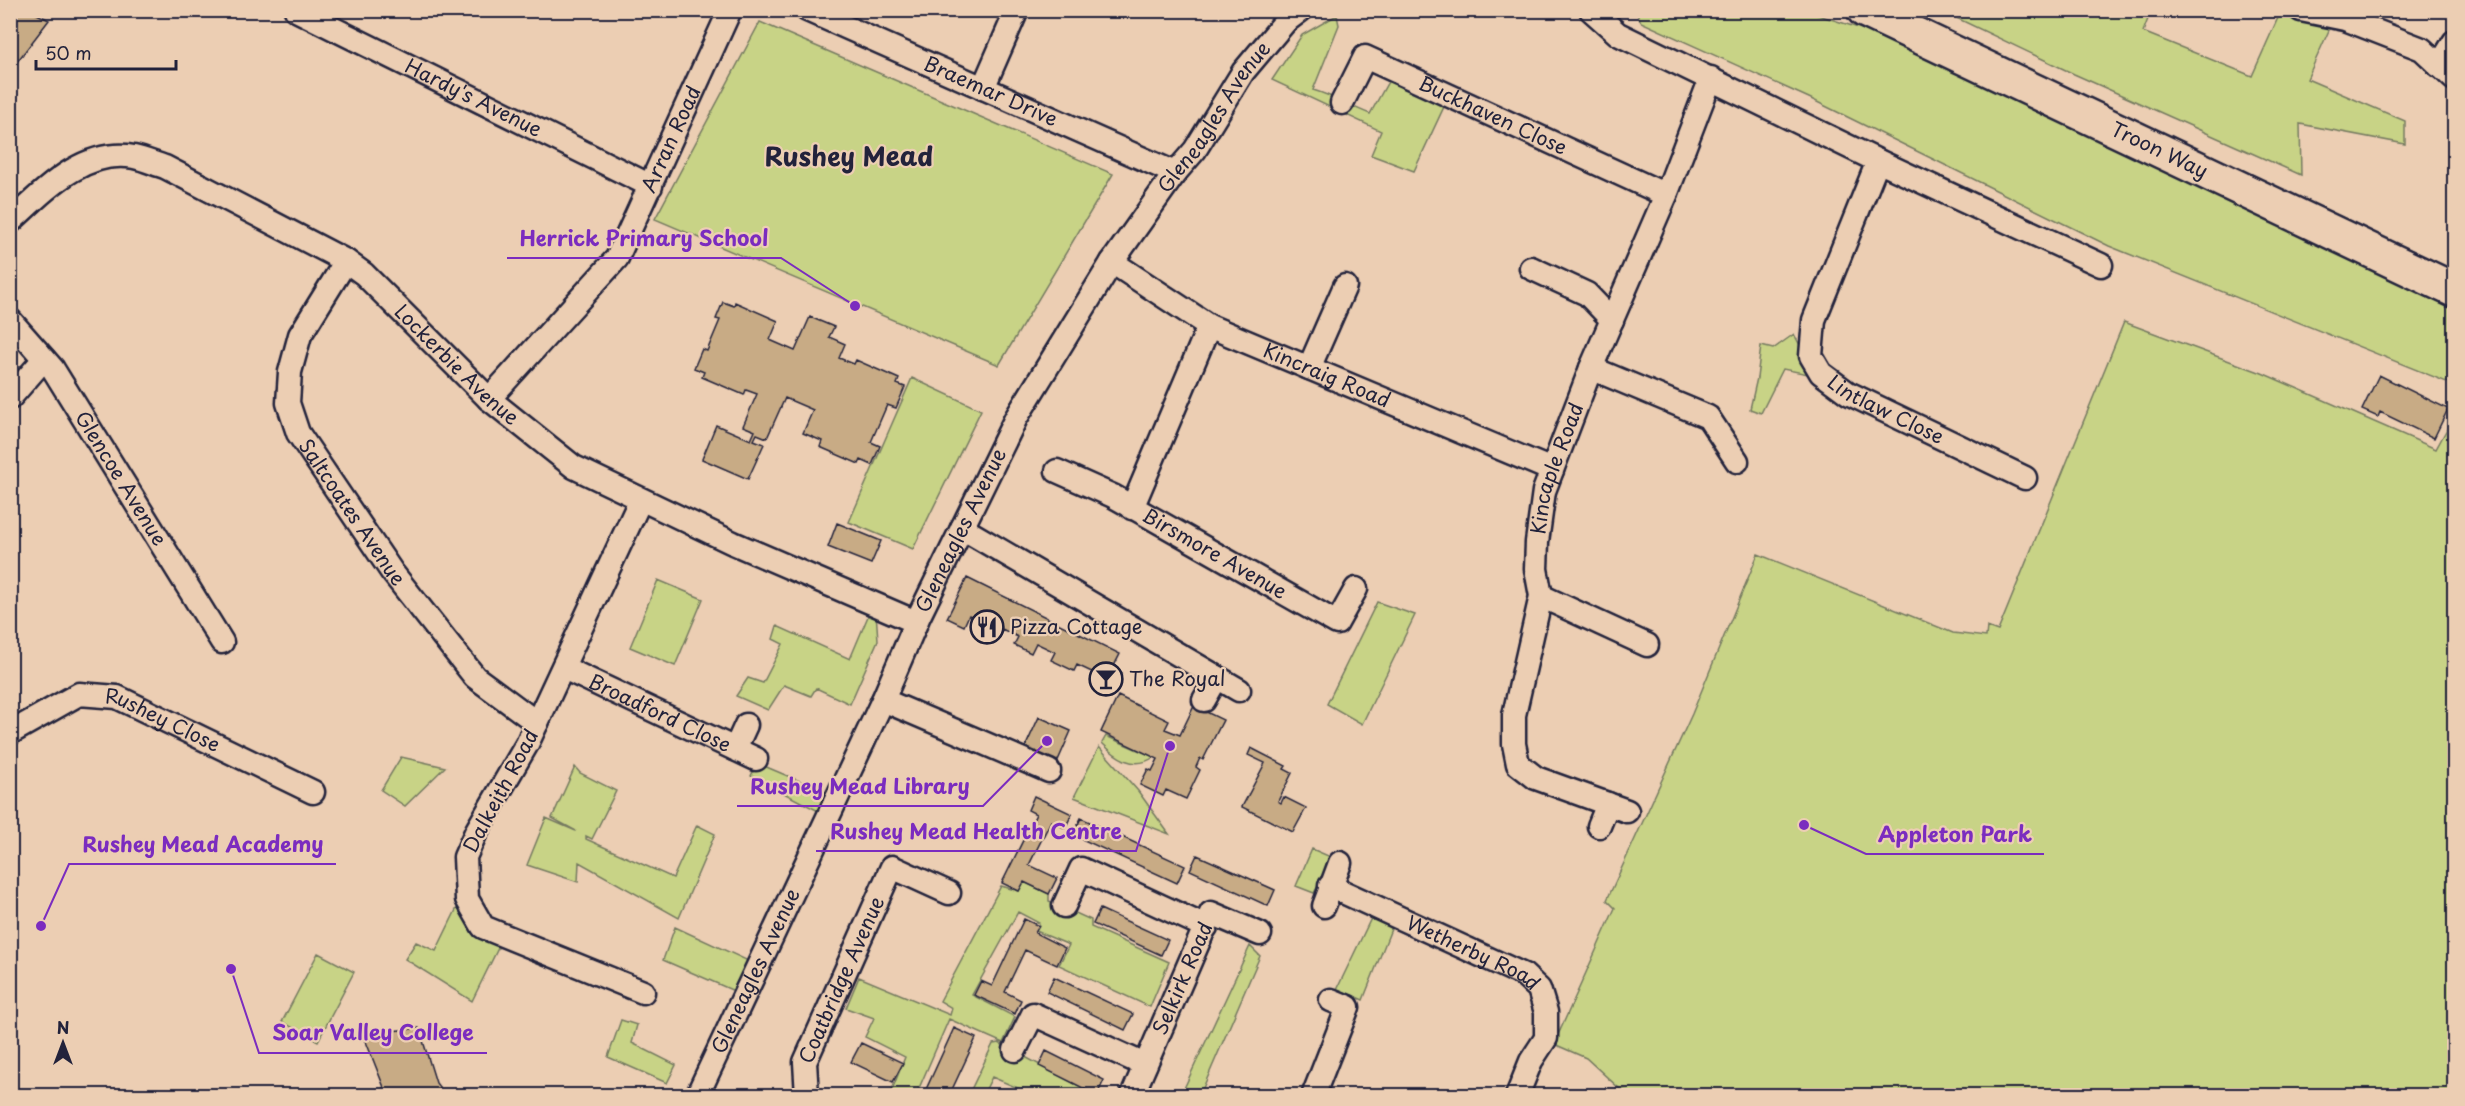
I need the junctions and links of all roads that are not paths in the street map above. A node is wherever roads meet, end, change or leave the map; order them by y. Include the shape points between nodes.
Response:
1 (296, 10) edge
2 (730, 10) edge
3 (807, 10) edge
4 (1017, 10) edge
5 (1301, 10) edge
6 (1591, 10) edge
7 (1864, 10) edge
8 (2301, 10) edge
9 (2454, 42) edge
10 (2447, 73) edge
11 (1712, 78) junction
12 (983, 88) junction
13 (1342, 103) dead end
14 (1878, 161) junction
15 (1175, 173) junction
16 (651, 186) junction
17 (1665, 195) junction
18 (10, 222) edge
19 (346, 261) junction
20 (1113, 262) junction
21 (2101, 265) dead end
22 (1531, 268) dead end
23 (1345, 286) dead end
24 (2454, 290) edge
25 (10, 320) edge
26 (1612, 320) junction
27 (1209, 326) junction
28 (44, 359) junction
29 (1309, 368) junction
30 (1591, 368) junction
31 (10, 398) edge
32 (489, 399) junction
33 (1737, 461) dead end
34 (1552, 470) junction
35 (1057, 471) dead end
36 (2025, 478) dead end
37 (640, 501) junction
38 (1132, 508) junction
39 (962, 528) junction
40 (1356, 589) dead end
41 (1541, 596) junction
42 (916, 622) junction
43 (222, 642) dead end
44 (1647, 645) dead end
45 (564, 668) junction
46 (1217, 676) junction
47 (1239, 690) dead end
48 (883, 700) junction
49 (1204, 700) dead end
50 (537, 723) junction
51 (746, 725) dead end
52 (10, 733) edge
53 (735, 749) junction
54 (756, 759) dead end
55 (1049, 771) dead end
56 (313, 792) dead end
57 (1599, 826) dead end
58 (1340, 863) dead end
59 (950, 893) dead end
60 (1064, 906) dead end
61 (1206, 927) junction
62 (1260, 934) dead end
63 (643, 992) dead end
64 (1348, 1007) dead end
65 (1015, 1050) dead end
66 (1145, 1065) junction
67 (697, 1095) edge
68 (807, 1095) edge
69 (1132, 1095) edge
70 (1313, 1095) edge
71 (1516, 1095) edge

1 - 16 street, Hardy's Avenue
2 - 16 street, Arran Road
3 - 12 street, Braemar Drive
4 - 12 street
5 - 15 street, Gleneagles Avenue via 1284,22 1259,51 1195,150
6 - 11 street via 1618,34
7 - 24 highway, Troon Way
8 - 10 street via 2345,19 2422,49
9 - 10 street
11 - 14 street
11 - 17 street, Kincaple Road
12 - 15 street, Braemar Drive
13 - 17 street, Buckhaven Close via 1365,57
14 - 21 street
14 - 36 street, Lintlaw Close via 1814,320 1811,356 1821,372 1848,393
15 - 20 street, Gleneagles Avenue
16 - 32 street, Arran Road via 617,258
17 - 26 street, Kincaple Road
18 - 19 street, Lockerbie Avenue via 75,168 103,158 133,156 165,167
19 - 32 street, Lockerbie Avenue via 364,274
19 - 50 street, Saltcoates Avenue via 300,335 290,372 288,403 298,433 392,572 475,677
20 - 27 street, Kincraig Road
20 - 39 street, Gleneagles Avenue via 1016,418
22 - 26 street via 1587,294
23 - 29 street
25 - 28 street, Glencoe Avenue
26 - 30 street, Kincaple Road
27 - 29 street, Kincraig Road
27 - 38 street
28 - 31 street
28 - 43 street, Glencoe Avenue
29 - 34 street, Kincraig Road
30 - 33 street via 1708,417
30 - 34 street, Kincaple Road
32 - 37 street, Lockerbie Avenue via 574,467
34 - 41 street, Kincaple Road via 1544,491 1537,542
35 - 38 street, Birsmore Avenue
37 - 42 street, Lockerbie Avenue
37 - 45 street, Dalkeith Road
38 - 40 street, Birsmore Avenue via 1337,623
39 - 42 street, Gleneagles Avenue
39 - 46 street
41 - 44 street
41 - 57 street, Kincaple Road via 1514,715 1518,764 1536,778 1618,808
42 - 48 street, Gleneagles Avenue
45 - 50 street, Dalkeith Road
45 - 53 street, Broadford Close
46 - 47 street
46 - 49 street
48 - 55 street
48 - 67 street, Gleneagles Avenue
50 - 63 street, Dalkeith Road via 465,857 467,899 483,927
51 - 53 street
52 - 56 street, Rushey Close via 79,694 117,697
53 - 54 street, Broadford Close
58 - 71 street, Wetherby Road via 1327,896 1524,975 1539,989 1546,1012 1546,1038
59 - 68 street, Coatbridge Avenue via 892,867 805,1062
60 - 61 street via 1081,869
61 - 62 street, Selkirk Road via 1211,913
61 - 66 street, Selkirk Road
64 - 70 street
65 - 66 street via 1033,1014
66 - 69 street, Selkirk Road

